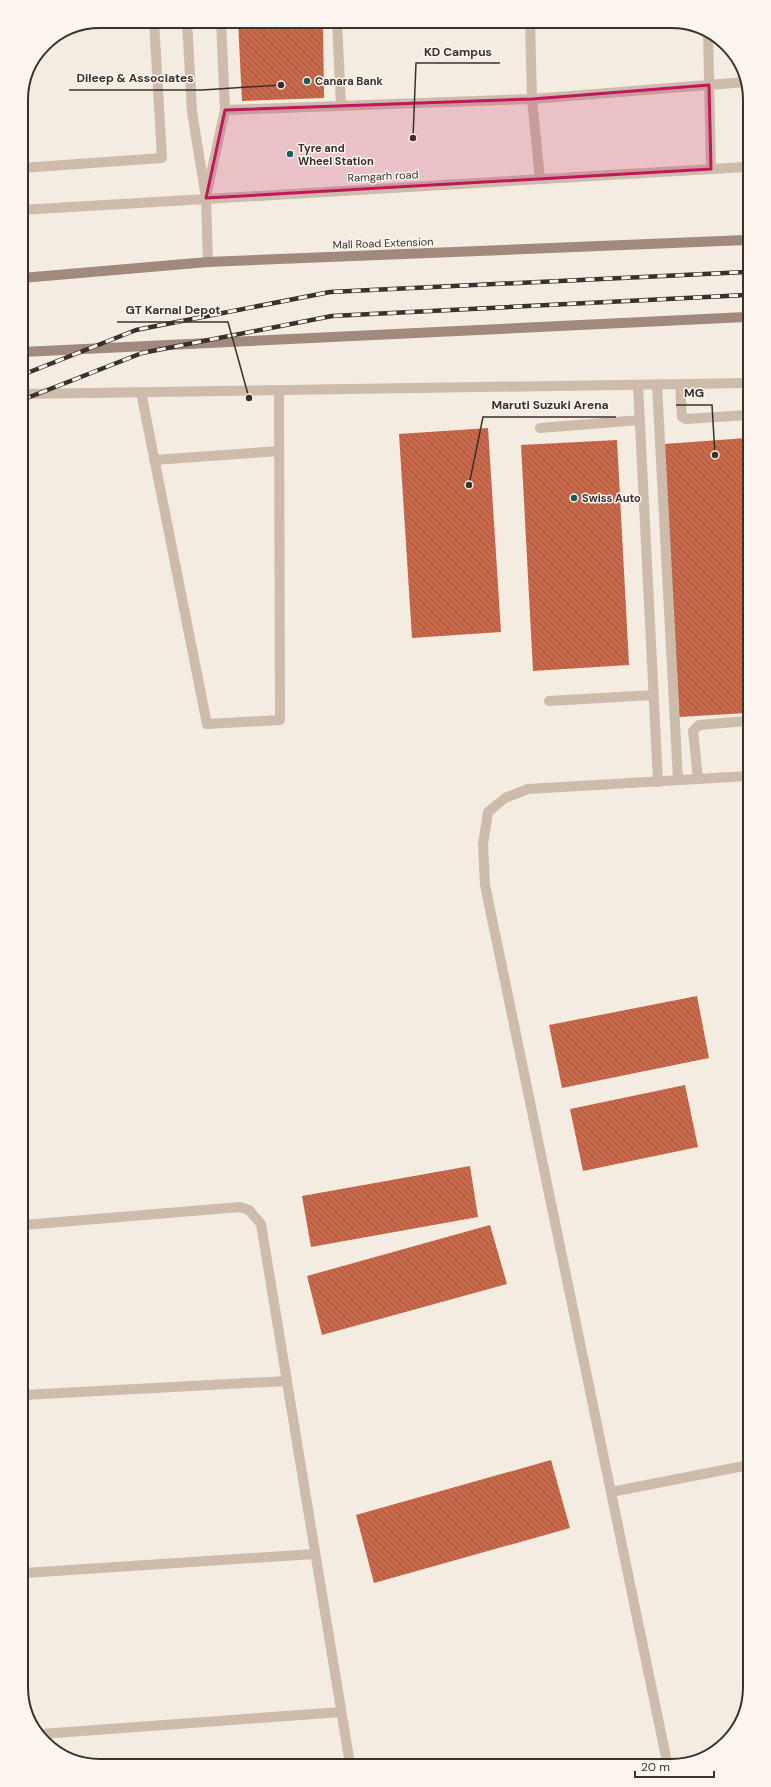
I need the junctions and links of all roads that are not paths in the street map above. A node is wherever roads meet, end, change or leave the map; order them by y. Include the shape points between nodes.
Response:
1 (154, 28) edge
2 (187, 28) edge
3 (221, 28) edge
4 (337, 28) edge
5 (530, 28) edge
6 (708, 39) edge
7 (741, 82) edge
8 (709, 85) junction
9 (532, 99) junction
10 (341, 106) junction
11 (225, 110) junction
12 (743, 167) edge
13 (28, 168) edge
14 (711, 169) junction
15 (540, 179) junction
16 (206, 198) junction
17 (28, 210) edge
18 (743, 240) edge
19 (208, 262) junction
20 (28, 277) edge
21 (743, 317) edge
22 (28, 352) edge
23 (743, 383) edge
24 (680, 384) junction
25 (657, 385) junction
26 (638, 386) junction
27 (279, 390) junction
28 (141, 392) junction
29 (28, 394) edge
30 (743, 416) edge
31 (640, 420) junction
32 (540, 428) dead end
33 (279, 451) junction
34 (154, 460) junction
35 (653, 695) junction
36 (549, 701) dead end
37 (743, 721) edge
38 (743, 776) edge
39 (698, 779) junction
40 (678, 780) junction
41 (658, 782) junction
42 (28, 1225) edge
43 (286, 1381) junction
44 (28, 1395) edge
45 (743, 1466) edge
46 (611, 1492) junction
47 (314, 1554) junction
48 (28, 1573) edge
49 (341, 1712) junction
50 (45, 1734) edge
51 (349, 1759) edge
52 (666, 1759) edge

1 - 13 street via 162,158
2 - 16 street via 192,112
3 - 11 street
4 - 10 street
5 - 9 street
6 - 8 street
7 - 8 street
8 - 9 street
8 - 14 street
9 - 10 street
9 - 15 street
10 - 11 street
11 - 16 street
12 - 14 street, Ramgarh road
14 - 15 street, Ramgarh road
15 - 16 street, Ramgarh road
16 - 17 street, Ramgarh road
16 - 19 street
18 - 19 main road, Mall Road Extension
19 - 20 main road, Mall Road Extension
21 - 22 main road
23 - 24 street
24 - 25 street
24 - 30 street via 682,417 686,419
25 - 26 street
25 - 40 street
26 - 27 street
26 - 31 street
27 - 28 street
27 - 33 street
28 - 29 street
28 - 34 street
31 - 32 street
31 - 35 street
33 - 34 street
33 - 34 street via 280,720 207,724
35 - 36 street
35 - 41 street
37 - 39 street via 699,725 695,728 693,731
38 - 39 street
39 - 40 street
40 - 41 street
41 - 46 street via 528,789 505,798 488,812 482,844 486,885
42 - 43 street via 240,1207 249,1210 261,1224
43 - 44 street
43 - 47 street
45 - 46 street
46 - 52 street
47 - 48 street
47 - 49 street
49 - 50 street
49 - 51 street

